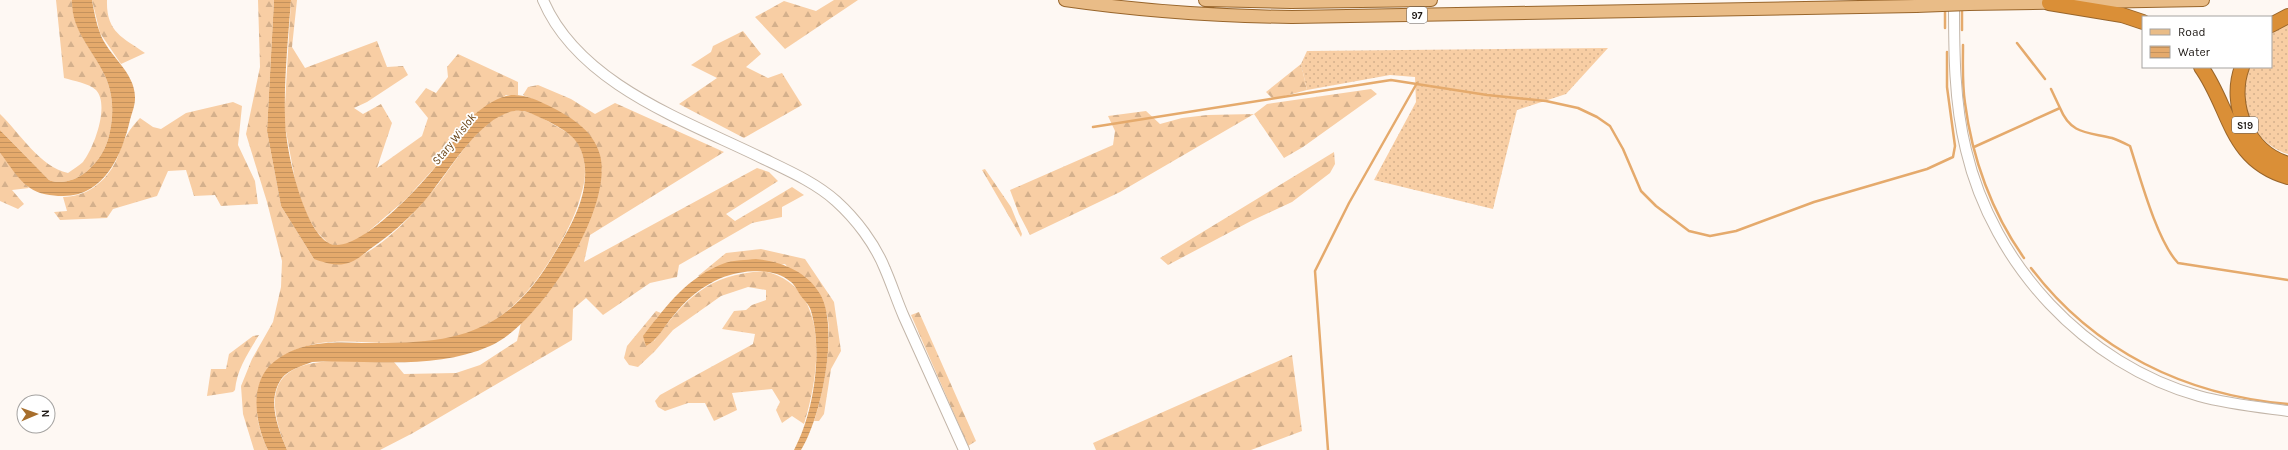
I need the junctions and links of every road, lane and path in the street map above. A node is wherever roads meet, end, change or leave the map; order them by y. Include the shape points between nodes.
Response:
1 (543, 0) edge
2 (1065, 0) edge
3 (1205, 0) edge
4 (1431, 0) edge
5 (1954, 0) edge
6 (2203, 0) edge
7 (2049, 3) junction
8 (2288, 16) edge
9 (2142, 22) edge
10 (2272, 24) edge
11 (2202, 68) edge
12 (2242, 68) edge
13 (2288, 164) edge
14 (2288, 177) edge
15 (2288, 411) edge
16 (964, 450) edge

1 - 16 street via 568,40 610,81 643,100 802,178 836,201 867,237 885,268
2 - 7 main road, 97, bridge via 1173,13 1292,17
3 - 4 main road, 97
5 - 15 street via 1957,95 1966,152 1979,193 1997,232 2025,274 2056,312 2104,351 2159,382 2198,396 2239,405
6 - 7 main road, 97
7 - 9 highway via 2122,15
8 - 10 highway
11 - 14 highway via 2211,83 2235,138 2242,147 2264,167
12 - 13 highway, S19 via 2237,98 2247,131 2266,153

